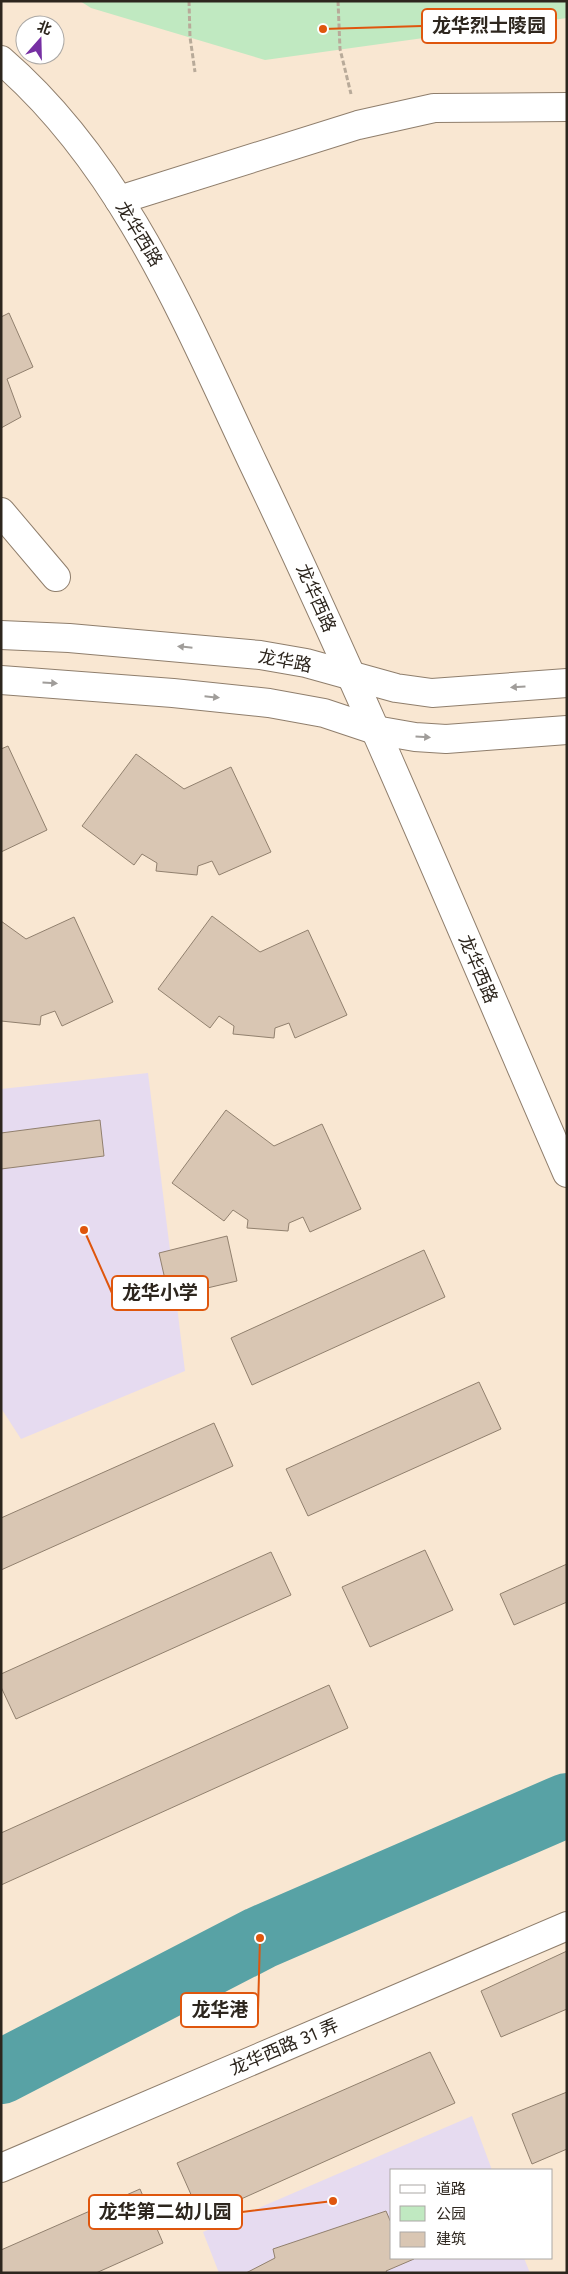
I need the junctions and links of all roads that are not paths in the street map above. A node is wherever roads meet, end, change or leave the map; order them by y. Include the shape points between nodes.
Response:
1 (1, 60) edge
2 (567, 107) edge
3 (119, 200) junction
4 (1, 512) edge
5 (56, 578) dead end
6 (1, 635) edge
7 (353, 678) junction
8 (1, 680) edge
9 (567, 683) edge
10 (375, 730) junction
11 (567, 730) edge
12 (567, 1173) edge
13 (567, 1926) edge
14 (1, 2168) edge

1 - 3 street, 龙华西路 via 69,130
2 - 3 street via 434,108 358,125
3 - 7 street, 龙华西路 via 167,283
4 - 5 street
7 -> 6 street, 龙华路 via 306,663 260,655
9 -> 7 street, 龙华路 via 432,694
7 - 10 street, 龙华西路
8 -> 10 street via 269,702 324,713
10 -> 11 street via 446,739
10 - 12 street, 龙华西路
13 - 14 street, 龙华西路 31 弄

